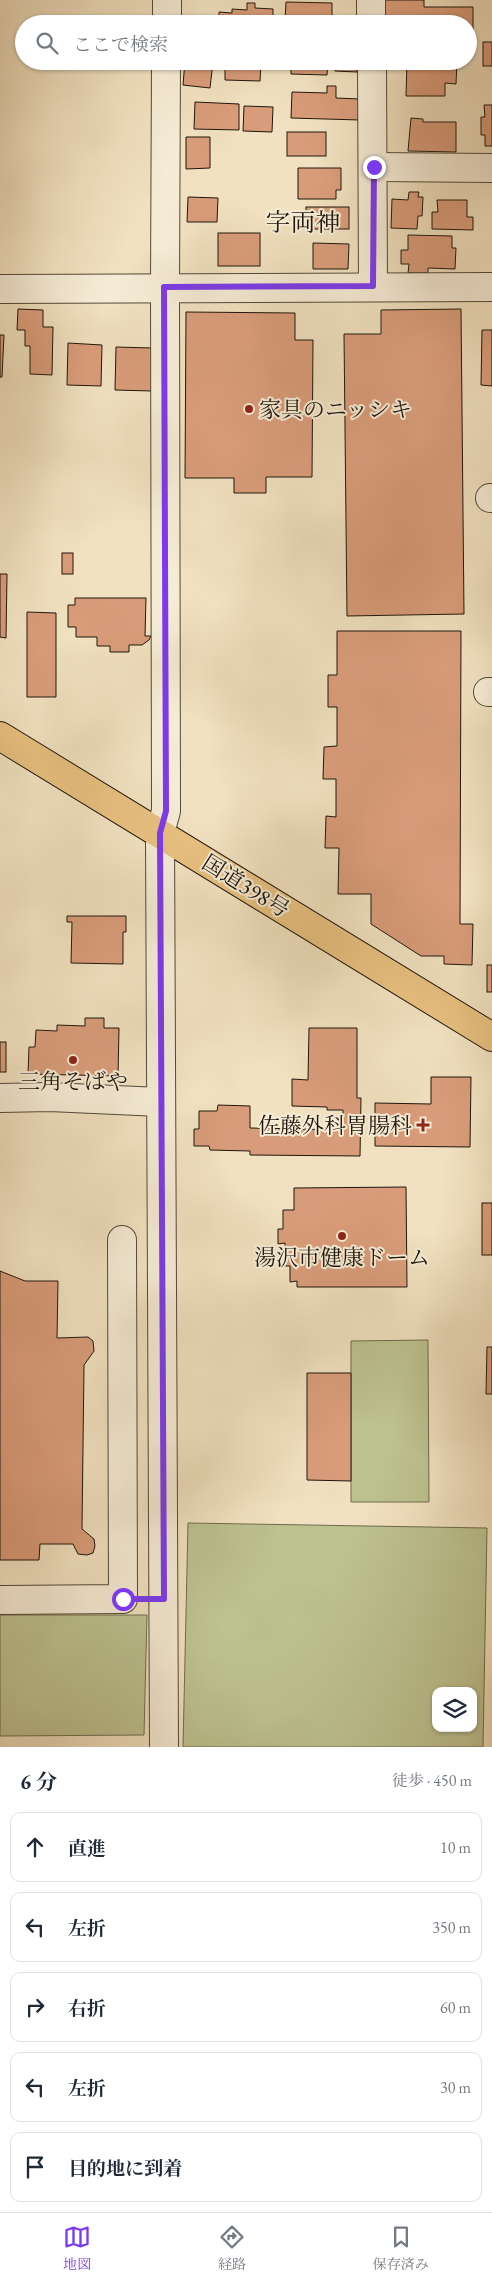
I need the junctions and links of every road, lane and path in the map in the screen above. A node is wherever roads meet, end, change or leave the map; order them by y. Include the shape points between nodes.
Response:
1 (167, 0) edge
2 (371, 0) edge
3 (167, 15) edge
4 (371, 15) edge
5 (166, 70) edge
6 (372, 70) edge
7 (374, 167) junction
8 (492, 168) edge
9 (373, 286) junction
10 (164, 287) junction
11 (492, 287) edge
12 (0, 289) edge
13 (0, 736) edge
14 (160, 833) junction
15 (492, 1037) edge
16 (0, 1098) edge
17 (160, 1102) junction
18 (122, 1240) dead end
19 (123, 1599) junction
20 (164, 1599) junction
21 (0, 1600) edge
22 (164, 1747) edge

1 - 3 street
2 - 4 street
5 - 10 street
6 - 7 street
7 - 8 street
7 - 9 street
9 - 10 street
9 - 11 street
10 - 12 street
10 - 14 street via 166,811
13 - 14 highway, 国道398号
14 - 15 highway, 国道398号
14 - 17 street
16 - 17 street
17 - 20 street
18 - 19 street
19 - 20 street
19 - 21 street
20 - 22 street

